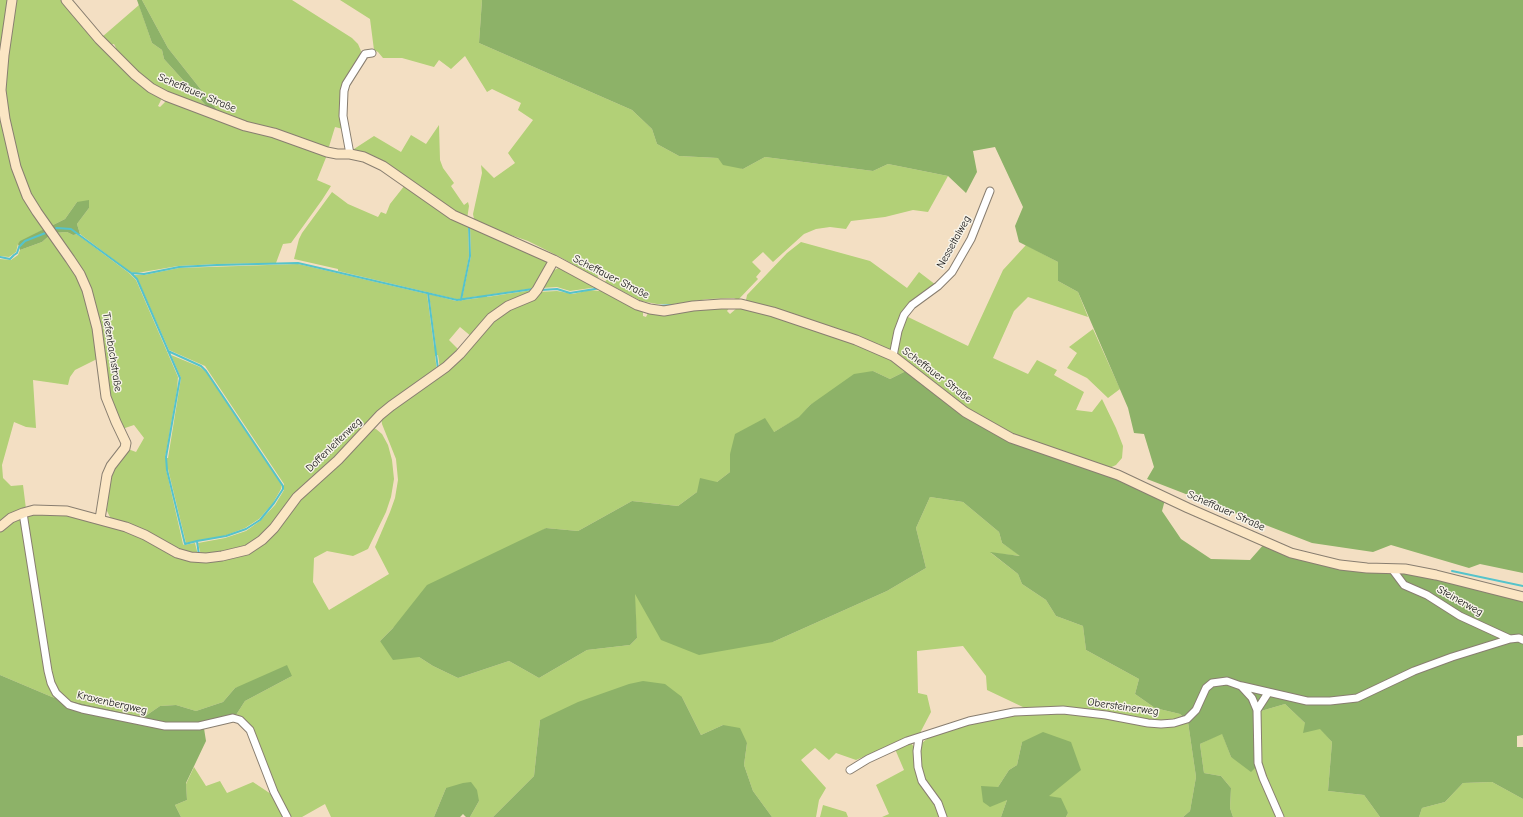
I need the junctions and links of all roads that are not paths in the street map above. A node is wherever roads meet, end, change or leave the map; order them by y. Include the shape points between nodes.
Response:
1 (12, 0) edge
2 (66, 0) edge
3 (372, 53) dead end
4 (350, 154) junction
5 (990, 191) dead end
6 (554, 260) junction
7 (893, 356) junction
8 (24, 513) junction
9 (100, 519) junction
10 (0, 527) edge
11 (1392, 569) junction
12 (1523, 597) edge
13 (1510, 639) junction
14 (1523, 640) edge
15 (1241, 686) junction
16 (1268, 693) junction
17 (1257, 710) junction
18 (919, 738) junction
19 (850, 770) dead end
20 (287, 817) edge
21 (943, 817) edge
22 (1280, 817) edge

1 - 9 street, Tiefenbachstraße via 2,90 5,119 16,167 27,196 70,259 87,290 97,328 106,397 126,443 107,475
2 - 4 street, Scheffauer Straße via 98,39 135,75 166,96 233,122 327,152
3 - 4 street via 365,54 344,91 342,116
4 - 6 street, Scheffauer Straße via 383,166 453,215
5 - 7 street, Nesseltalweg via 971,239 952,272 912,305 904,315
6 - 7 street, Scheffauer Straße via 637,305 650,309 664,311 693,306 741,304 781,314
6 - 9 street, Doffenleitenweg via 532,296 508,306 491,318 446,367 380,415 338,460 296,497 274,528 247,550 222,556 191,557 177,553 126,527
7 - 11 street, Scheffauer Straße via 965,412 1011,438 1118,475 1291,553 1340,565
8 - 9 street via 34,510 67,511
8 - 10 street
8 - 20 street, Kraxenbergweg via 46,663 56,693 69,704 82,710 165,726 199,726 233,718 240,720 250,730 274,792
11 - 12 street, Scheffauer Straße via 1436,575
11 - 13 street, Steinerweg via 1404,584 1460,616
13 - 14 street, Steinerweg
13 - 16 street via 1452,656 1357,698 1306,701
15 - 16 street
15 - 17 street via 1252,698
15 - 18 street, Obersteinerweg via 1227,681 1212,683 1206,688 1196,710 1187,719 1174,723 1161,724 1063,710 1019,712 969,721
16 - 17 street
17 - 22 street via 1258,763
18 - 19 street, Obersteinerweg via 868,759
18 - 21 street via 918,767 922,781 938,804

